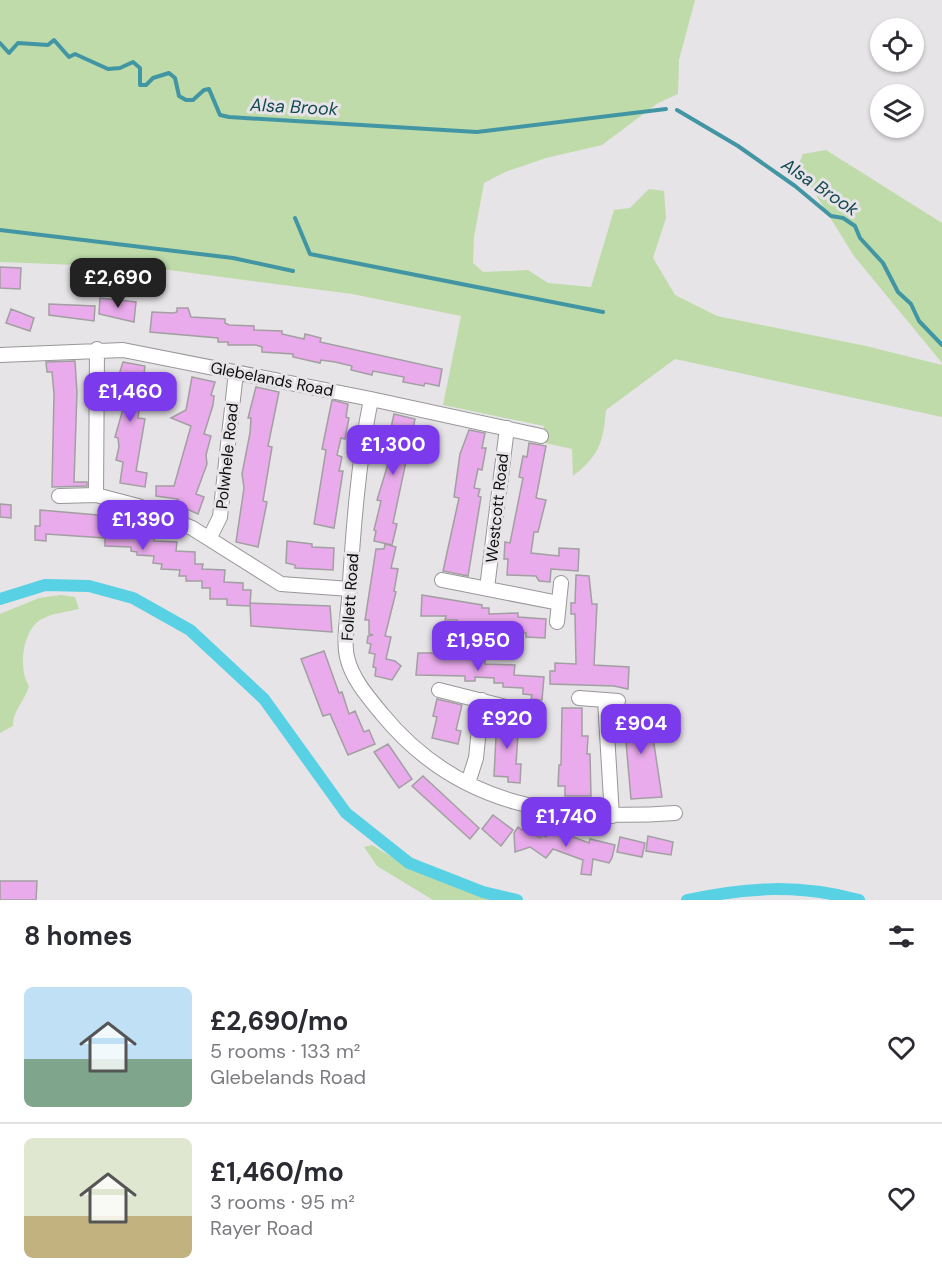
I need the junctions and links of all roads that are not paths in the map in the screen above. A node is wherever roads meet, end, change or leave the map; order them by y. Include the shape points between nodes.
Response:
1 (98, 349) junction
2 (0, 355) edge
3 (236, 372) junction
4 (371, 399) junction
5 (507, 428) junction
6 (541, 436) dead end
7 (96, 495) junction
8 (59, 496) dead end
9 (210, 537) junction
10 (442, 580) dead end
11 (561, 583) dead end
12 (487, 588) junction
13 (350, 589) junction
14 (559, 603) junction
15 (558, 622) dead end
16 (439, 690) dead end
17 (579, 698) dead end
18 (482, 700) junction
19 (514, 709) dead end
20 (468, 783) junction
21 (675, 813) dead end
22 (612, 816) junction

1 - 2 street, Glebelands Road
1 - 3 street, Glebelands Road via 123,350
1 - 7 street
3 - 4 street, Glebelands Road
3 - 9 street, Polwhele Road via 220,517
4 - 5 street, Glebelands Road
4 - 13 street, Follett Road
5 - 6 street, Glebelands Road
5 - 12 street, Westcott Road
7 - 8 street
7 - 9 street via 171,518
9 - 13 street via 281,584
10 - 12 street
11 - 14 street
12 - 14 street
13 - 20 street, Follett Road via 346,654 356,680 423,756
14 - 15 street
16 - 18 street
17 - 22 street via 611,700
18 - 19 street
18 - 20 street via 476,758
20 - 22 street, Follett Road via 540,809
21 - 22 street, Follett Road

